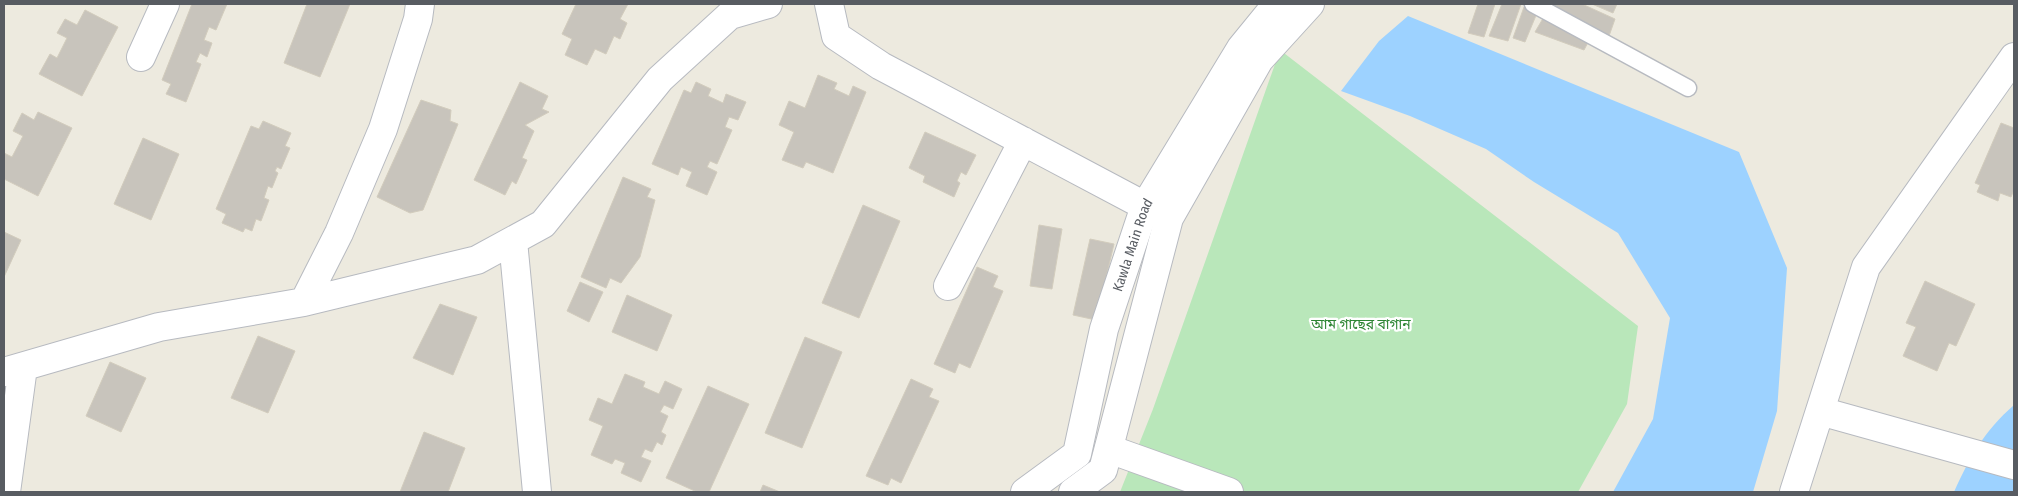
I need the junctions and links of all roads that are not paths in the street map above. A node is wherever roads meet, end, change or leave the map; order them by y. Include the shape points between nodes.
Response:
1 (165, 4) edge
2 (420, 4) edge
3 (768, 4) edge
4 (829, 4) edge
5 (1277, 4) edge
6 (1310, 4) edge
7 (1533, 4) edge
8 (729, 9) edge
9 (2014, 56) edge
10 (142, 57) dead end
11 (1688, 88) dead end
12 (1023, 141) junction
13 (1145, 206) junction
14 (513, 241) junction
15 (948, 286) dead end
16 (304, 302) junction
17 (13, 370) edge
18 (1820, 411) junction
19 (1108, 449) junction
20 (2014, 465) edge
21 (6, 492) edge
22 (537, 492) edge
23 (1025, 492) edge
24 (1072, 492) edge
25 (1229, 492) edge
26 (1794, 492) edge

1 - 10 street
2 - 16 street via 383,129
3 - 8 street
4 - 12 street via 836,36 881,66
5 - 13 street, Kawla Main Road via 1241,48
6 - 19 street, Kawla Main Road via 1259,60 1169,218
7 - 11 lane
8 - 14 street via 660,79 543,224
9 - 18 street via 1866,267
12 - 13 street
12 - 15 street
13 - 23 street, Kawla Main Road via 1104,330 1077,454
14 - 16 street via 477,260
14 - 22 street
16 - 17 street via 159,327
17 - 21 street
18 - 20 street
18 - 26 street
19 - 24 street, Kawla Main Road via 1104,470
19 - 25 street

